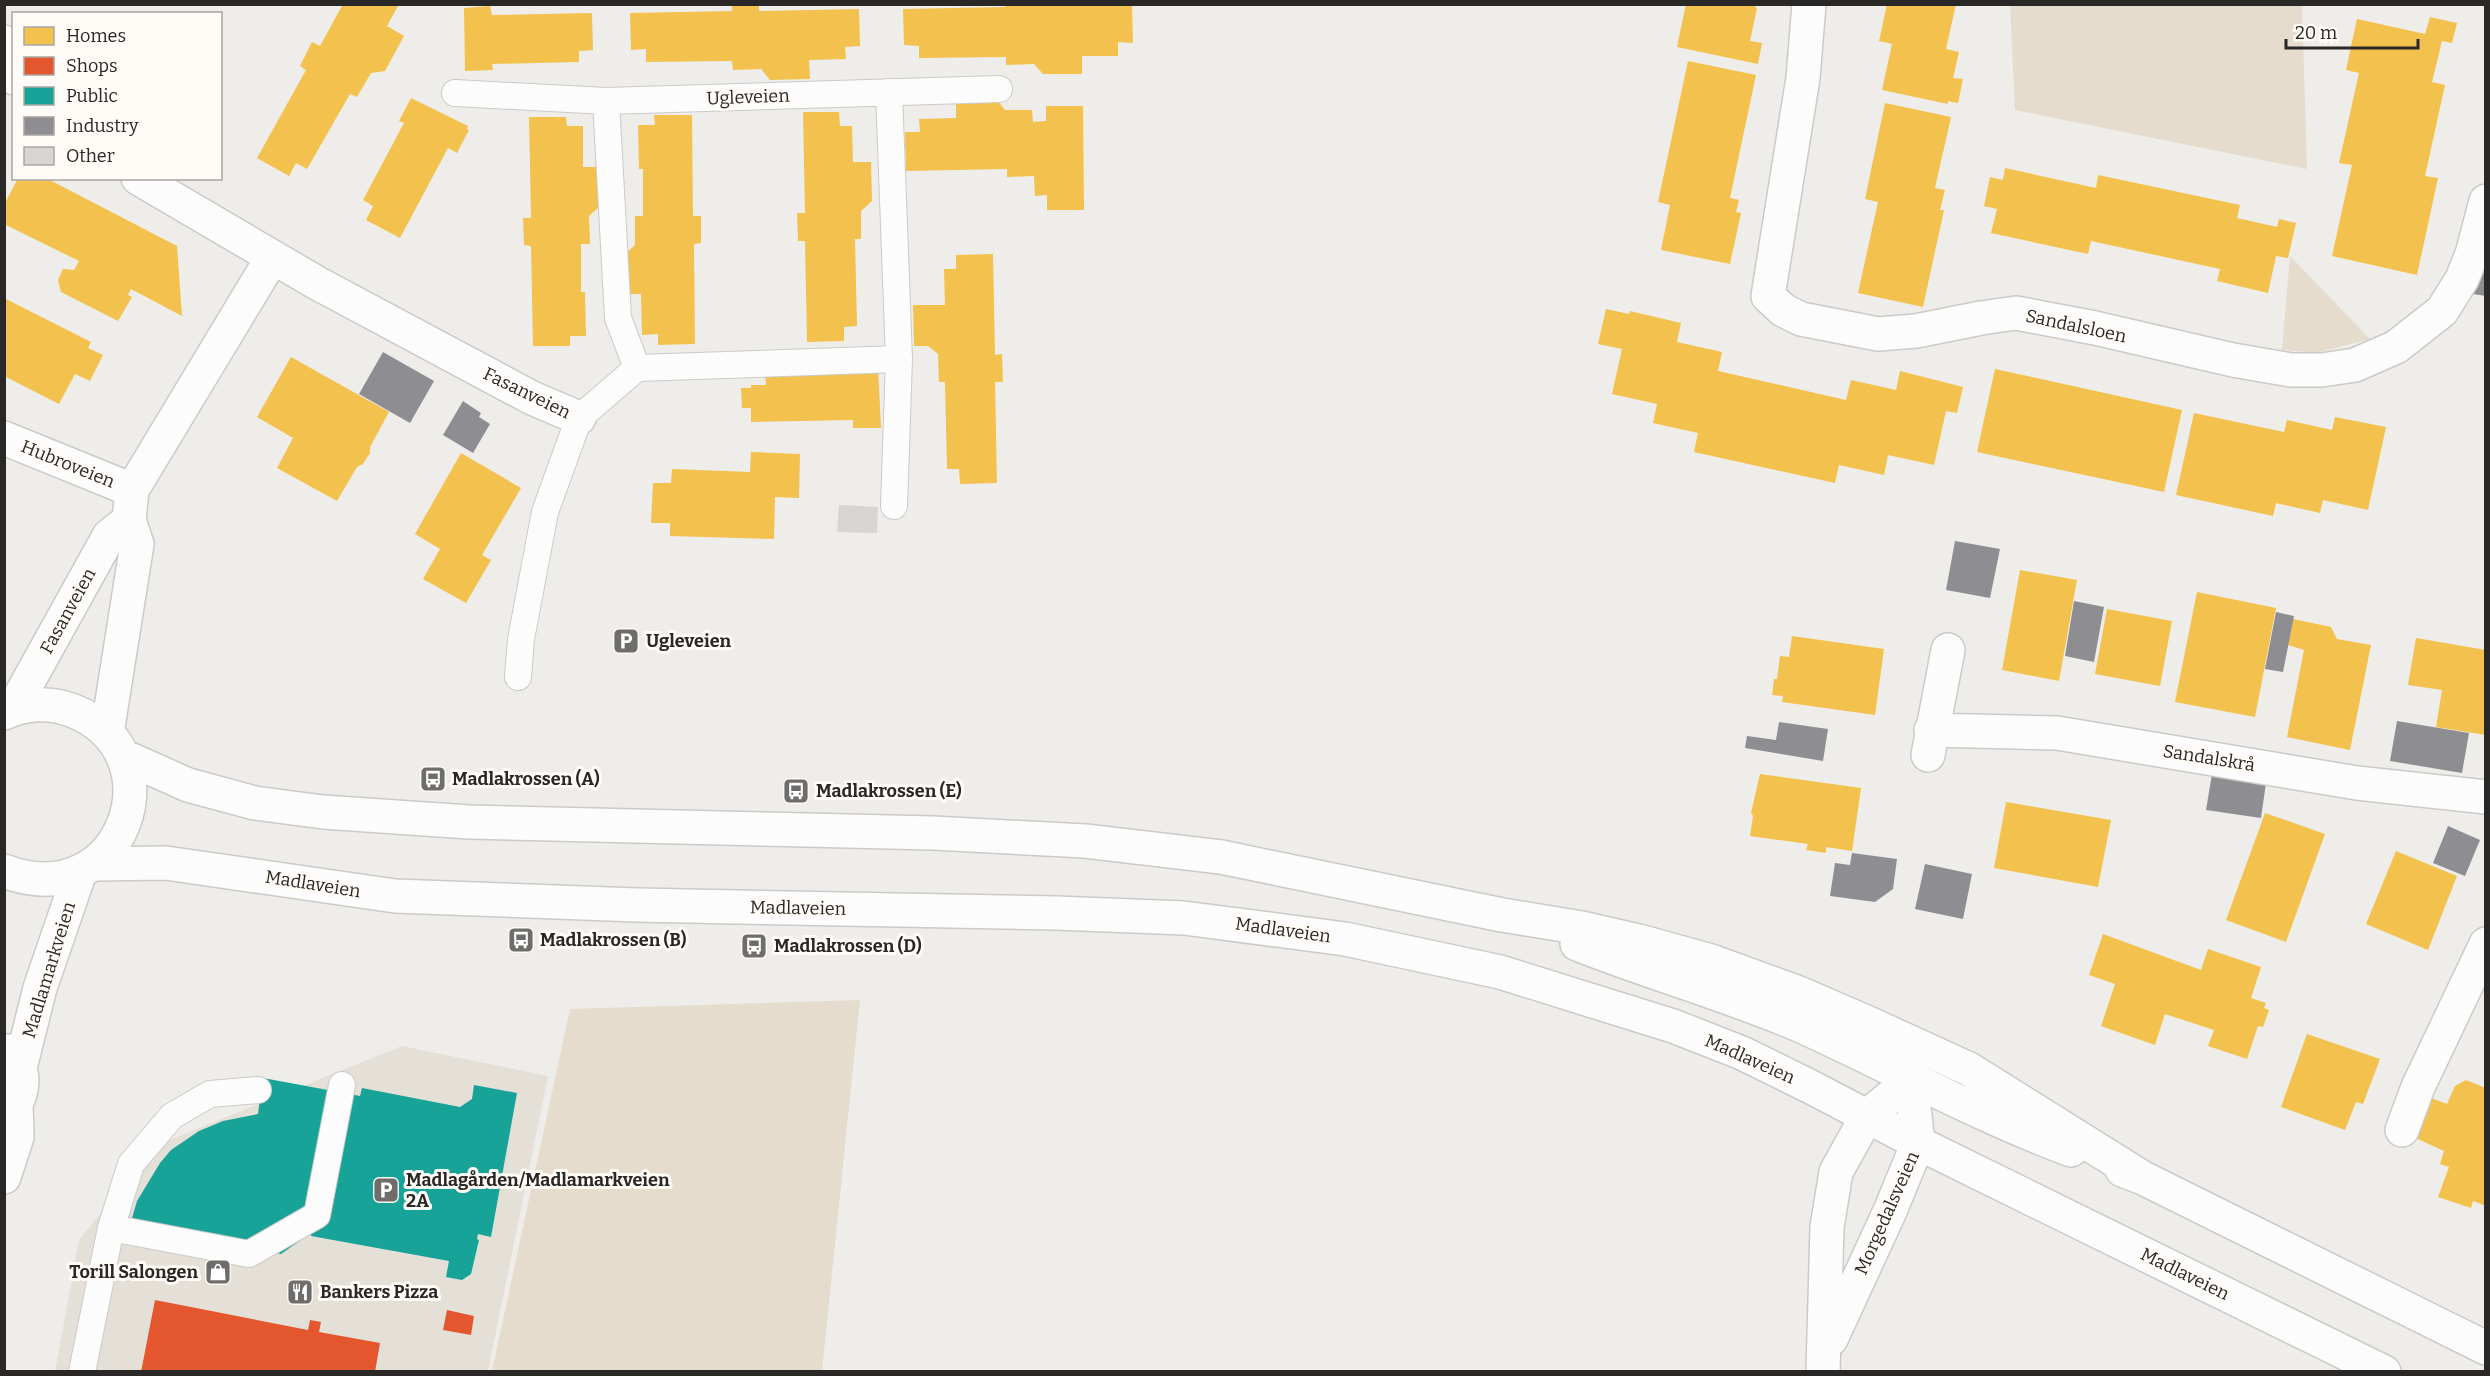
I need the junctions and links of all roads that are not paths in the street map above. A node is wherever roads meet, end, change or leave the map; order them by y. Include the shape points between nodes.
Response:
1 (1809, 4) edge
2 (4, 42) edge
3 (12, 71) edge
4 (999, 89) dead end
5 (889, 92) junction
6 (455, 93) dead end
7 (606, 101) junction
8 (141, 180) edge
9 (2486, 201) edge
10 (272, 258) junction
11 (899, 359) junction
12 (638, 368) junction
13 (579, 418) junction
14 (4, 438) edge
15 (130, 505) junction
16 (894, 506) dead end
17 (1948, 650) dead end
18 (518, 677) dead end
19 (9, 711) edge
20 (115, 745) junction
21 (2486, 797) edge
22 (87, 868) junction
23 (4, 871) edge
24 (1502, 915) junction
25 (2486, 944) edge
26 (12, 1058) edge
27 (1911, 1080) junction
28 (342, 1085) dead end
29 (258, 1090) dead end
30 (10, 1111) edge
31 (1867, 1116) junction
32 (2402, 1130) dead end
33 (1918, 1143) junction
34 (4, 1176) edge
35 (2144, 1178) junction
36 (111, 1228) junction
37 (2486, 1348) edge
38 (1824, 1360) edge
39 (82, 1371) edge
40 (2384, 1371) edge

1 - 9 main road, Sandalsloen via 1803,78 1768,296 1801,319 1878,334 2016,313 2233,360 2291,370 2322,370 2355,364 2396,347 2442,311 2462,279
2 - 3 main road
4 - 5 lane, Ugleveien
5 - 7 lane, Ugleveien
5 - 11 lane
6 - 7 lane, Ugleveien
7 - 12 lane via 618,318
8 - 10 main road, Fasanveien
10 - 13 main road, Fasanveien via 532,398
10 - 15 main road, Fasanveien
11 - 12 lane
11 - 16 lane
12 - 13 lane
13 - 18 lane, Fasanveien via 544,512
14 - 15 main road, Hubroveien
15 - 19 main road, Fasanveien
15 - 20 main road via 137,544 125,609
17 - 21 main road, Sandalskrå via 1930,742 2056,733 2357,783
19 - 20 main road via 31,705 59,706 85,716
20 - 22 main road via 129,780 130,803 111,847
20 - 24 main road via 188,785 255,802 323,812 469,822 933,833 1085,841 1221,857
22 - 23 main road, Madlaveien via 63,879 45,880
22 - 26 main road, Madlamarkveien
22 - 31 main road, Madlaveien via 166,863 395,896 1056,913 1184,918 1267,927 1345,939 1500,972 1598,1002 1742,1053
24 - 27 main road via 1755,1007
24 - 35 main road via 1639,940 1799,993 1969,1069
25 - 32 main road via 2418,1087
26 - 30 main road, Madlamarkveien via 22,1081 21,1093
27 - 31 main road, Morgedalsveien
27 - 33 main road, Morgedalsveien
27 - 35 main road via 2033,1136
28 - 36 lane via 317,1215 249,1254
29 - 36 lane via 210,1094 172,1116 131,1164
30 - 34 main road via 17,1137
31 - 33 main road, Madlaveien
31 - 38 main road, Morgedalsveien via 1836,1172 1827,1227
33 - 38 main road, Morgedalsveien
33 - 40 main road, Madlaveien
35 - 37 main road
36 - 39 lane

